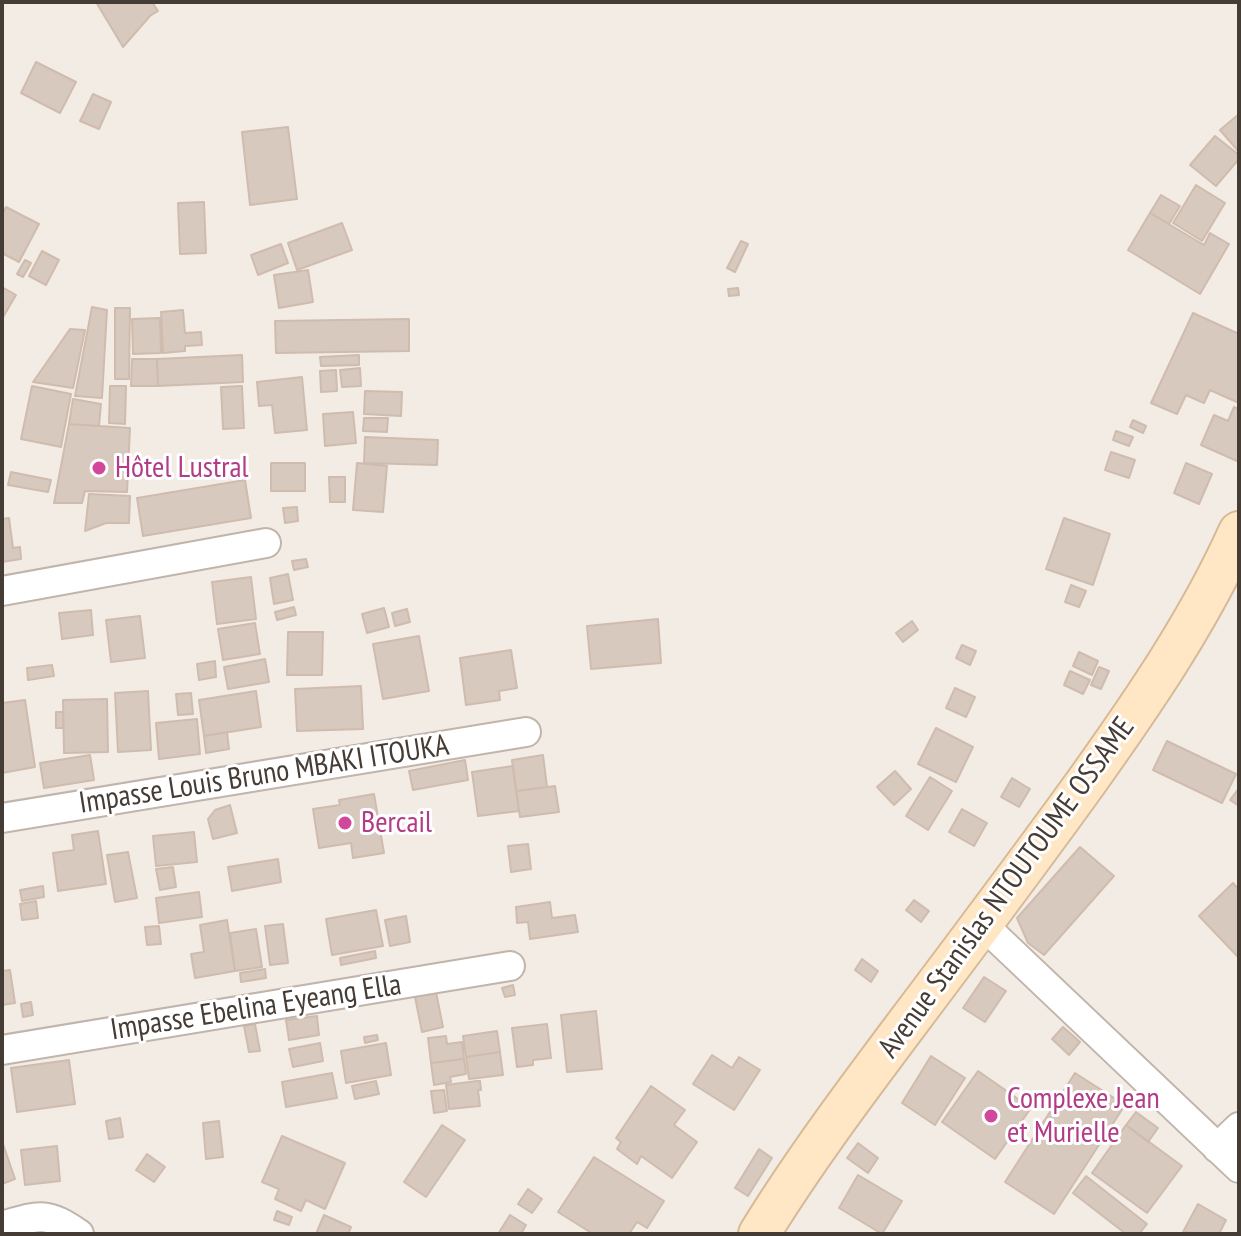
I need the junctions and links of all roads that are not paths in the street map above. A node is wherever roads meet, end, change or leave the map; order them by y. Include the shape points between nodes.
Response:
1 (1239, 533) edge
2 (266, 543) dead end
3 (2, 591) edge
4 (526, 732) dead end
5 (2, 818) edge
6 (982, 924) junction
7 (510, 966) dead end
8 (2, 1050) edge
9 (1239, 1127) edge
10 (1217, 1148) junction
11 (1239, 1168) edge
12 (2, 1226) edge
13 (79, 1234) edge
14 (759, 1234) edge

1 - 6 street, Avenue Stanislas NTOUTOUME OSSAME via 1197,616 1134,716
2 - 3 street
4 - 5 street, Impasse Louis Bruno MBAKI ITOUKA
6 - 10 street
6 - 14 street, Avenue Stanislas NTOUTOUME OSSAME via 855,1093
7 - 8 street, Impasse Ebelina Eyeang Ella
9 - 10 street
10 - 11 street
12 - 13 street via 46,1216

